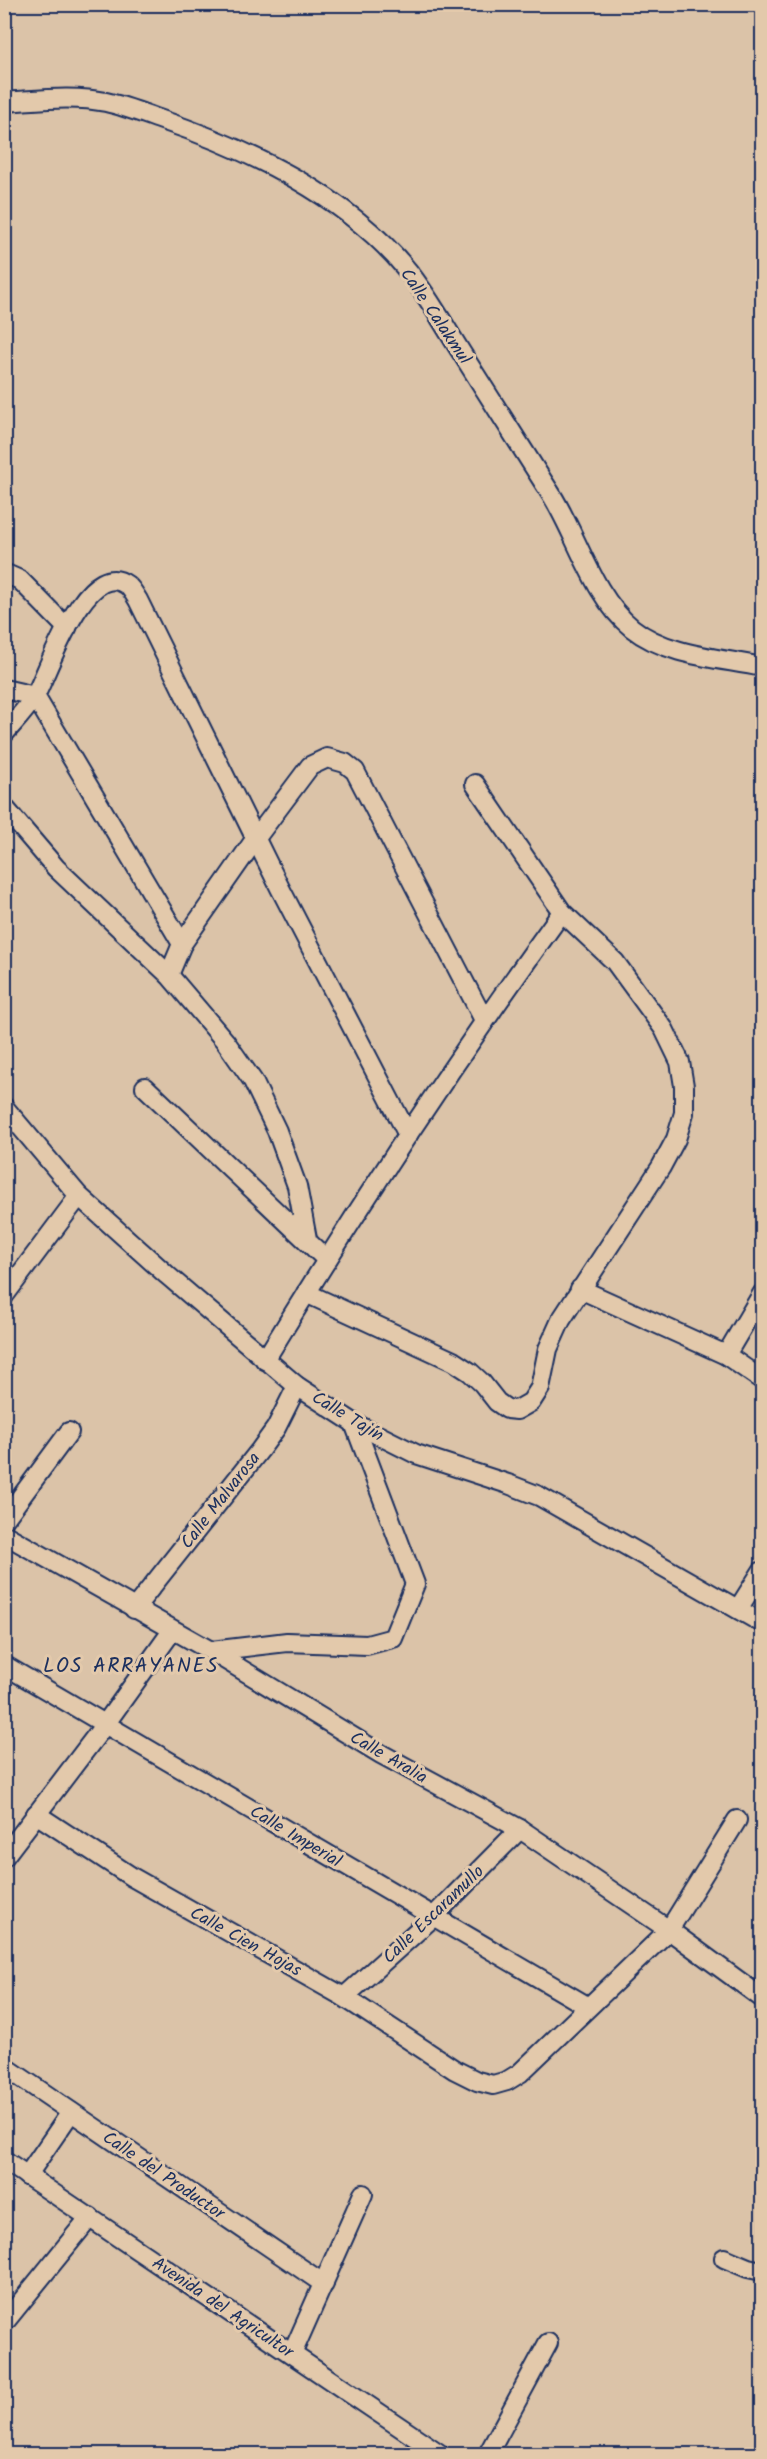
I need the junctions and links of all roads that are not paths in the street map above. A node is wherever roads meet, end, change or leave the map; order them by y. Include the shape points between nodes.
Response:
1 (4, 102) edge
2 (4, 573) edge
3 (67, 628) junction
4 (762, 667) edge
5 (4, 689) edge
6 (35, 696) junction
7 (4, 734) edge
8 (475, 784) dead end
9 (4, 807) edge
10 (256, 838) junction
11 (562, 912) junction
12 (182, 944) junction
13 (170, 975) junction
14 (484, 1020) junction
15 (145, 1087) dead end
16 (4, 1107) edge
17 (408, 1135) junction
18 (79, 1196) junction
19 (308, 1239) junction
20 (327, 1260) junction
21 (580, 1289) junction
22 (306, 1293) junction
23 (762, 1294) edge
24 (4, 1296) edge
25 (726, 1355) junction
26 (266, 1360) junction
27 (762, 1380) edge
28 (297, 1386) junction
29 (354, 1424) junction
30 (69, 1432) dead end
31 (4, 1520) edge
32 (4, 1534) edge
33 (762, 1571) edge
34 (134, 1609) junction
35 (738, 1609) junction
36 (762, 1623) edge
37 (172, 1631) junction
38 (211, 1651) junction
39 (4, 1665) edge
40 (106, 1723) junction
41 (36, 1814) junction
42 (737, 1820) dead end
43 (520, 1829) junction
44 (4, 1857) edge
45 (433, 1917) junction
46 (669, 1930) junction
47 (344, 1996) junction
48 (762, 1998) edge
49 (587, 2006) junction
50 (4, 2066) edge
51 (71, 2112) junction
52 (4, 2160) edge
53 (27, 2176) junction
54 (363, 2194) dead end
55 (90, 2217) junction
56 (724, 2258) dead end
57 (762, 2271) edge
58 (324, 2284) junction
59 (4, 2323) edge
60 (548, 2343) dead end
61 (292, 2354) junction
62 (440, 2454) edge
63 (488, 2454) edge

1 - 4 street, Calle Calakmul via 73,98 114,104 251,154 341,209 393,254 419,286 553,497 612,607 631,628 684,651
2 - 3 street via 20,580
3 - 6 street
3 - 10 street via 82,601 98,585 113,581 126,585 138,600
5 - 6 street
6 - 7 street
6 - 12 street
8 - 11 street
9 - 13 street via 56,868
10 - 12 street
10 - 14 street via 310,766 327,758 350,767
10 - 17 street
11 - 14 street
11 - 21 street via 615,962 664,1029 680,1062 684,1086 684,1113 676,1139
12 - 13 street
13 - 19 street via 253,1081 297,1186
14 - 17 street
15 - 19 street
16 - 18 street, Calle Tajín
17 - 20 street
18 - 24 street
18 - 26 street, Calle Tajín
19 - 20 street
20 - 22 street
21 - 22 street via 548,1349 540,1388 531,1402 517,1410 497,1402 482,1383 453,1360
21 - 25 street
22 - 26 street
23 - 25 street
25 - 27 street
26 - 28 street, Calle Tajín
28 - 29 street, Calle Tajín
28 - 34 street, Calle Malvarosa via 271,1436
29 - 35 street, Calle Tajín via 416,1454 539,1496
29 - 38 street via 415,1584 393,1638 367,1645 287,1642
30 - 31 street
32 - 34 street, Calle Aralia
33 - 35 street
34 - 37 street, Calle Aralia
35 - 36 street, Calle Tajín
37 - 38 street, Calle Aralia
37 - 40 street
38 - 43 street, Calle Aralia via 381,1754
39 - 40 street, Calle Imperial
40 - 41 street
40 - 45 street, Calle Imperial
41 - 44 street
41 - 47 street, Calle Cien Hojas via 132,1877
42 - 46 street, Calle Cien Hojas
43 - 45 street, Calle Escaramullo
43 - 46 street, Calle Aralia
45 - 47 street, Calle Escaramullo
45 - 49 street, Calle Imperial
46 - 48 street, Calle Aralia
46 - 49 street, Calle Cien Hojas
47 - 49 street, Calle Cien Hojas via 455,2070 493,2085 520,2073
50 - 51 street, Calle del Productor
51 - 53 street
51 - 58 street, Calle del Productor
52 - 53 street, Avenida del Agricultor
53 - 55 street, Avenida del Agricultor
54 - 58 street
55 - 59 street
55 - 61 street, Avenida del Agricultor
56 - 57 street
58 - 61 street
60 - 63 street
61 - 62 street, Avenida del Agricultor

